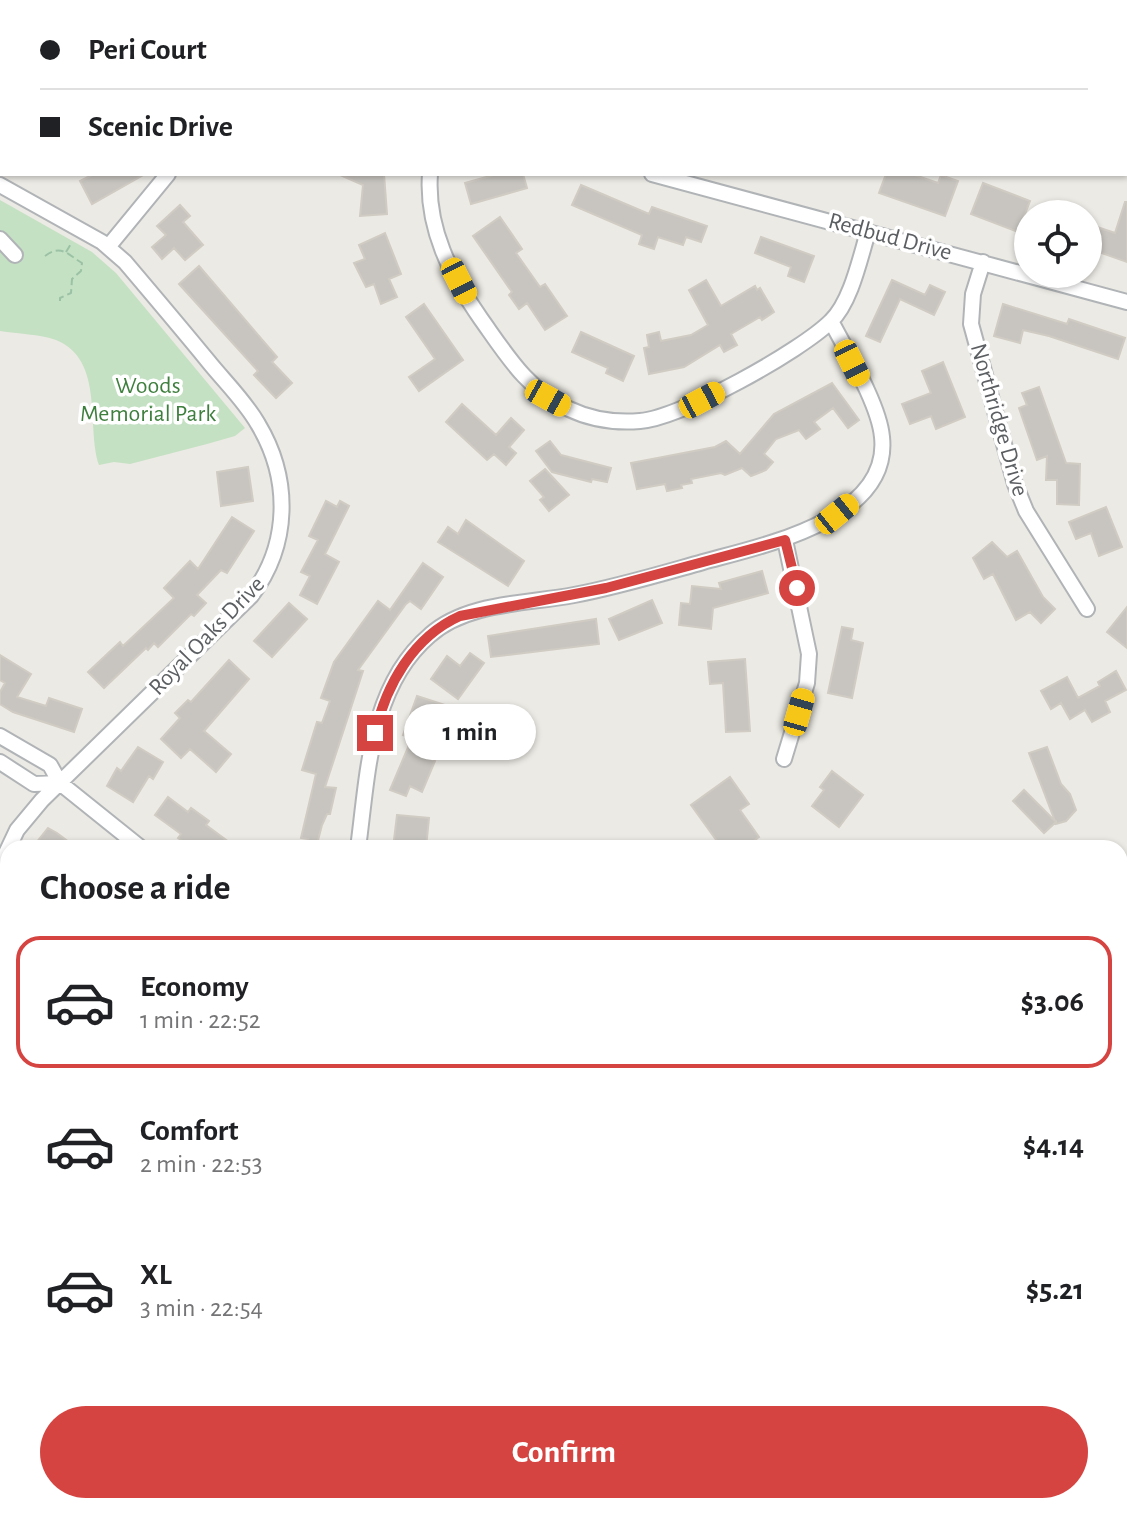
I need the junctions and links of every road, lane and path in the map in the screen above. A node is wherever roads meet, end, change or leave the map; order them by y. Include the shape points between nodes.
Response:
1 (166, 176) edge
2 (430, 176) edge
3 (659, 176) edge
4 (0, 185) edge
5 (868, 232) junction
6 (0, 239) edge
7 (72, 242) dead end
8 (108, 247) junction
9 (65, 253) junction
10 (15, 255) dead end
11 (45, 256) dead end
12 (983, 262) junction
13 (60, 301) dead end
14 (1127, 302) edge
15 (831, 321) junction
16 (785, 540) junction
17 (1087, 609) dead end
18 (0, 736) edge
19 (784, 759) dead end
20 (0, 762) edge
21 (60, 783) junction
22 (12, 840) edge
23 (131, 840) edge
24 (359, 840) edge

1 - 8 street
2 - 15 street via 438,242 470,303 526,379 548,398 577,412 623,421 672,413 796,349
3 - 5 street, Redbud Drive
4 - 8 street, Royal Oaks Drive
5 - 12 street, Redbud Drive
5 - 15 street via 844,301
6 - 10 street
7 - 9 path
8 - 21 street, Royal Oaks Drive via 257,423 277,467 282,518 268,573 251,596
9 - 11 path via 55,250
9 - 13 path via 82,268 72,279 71,293
12 - 14 street, Redbud Drive
12 - 17 street, Northridge Drive via 971,324 1011,472 1026,511
15 - 16 street via 877,414 881,461 851,503 826,522
16 - 19 street via 809,654 807,683
16 - 24 street via 606,588 447,622 417,648 385,699 371,753
18 - 21 street via 50,765
20 - 21 street via 34,784
21 - 22 street, Royal Oaks Drive
21 - 23 street

